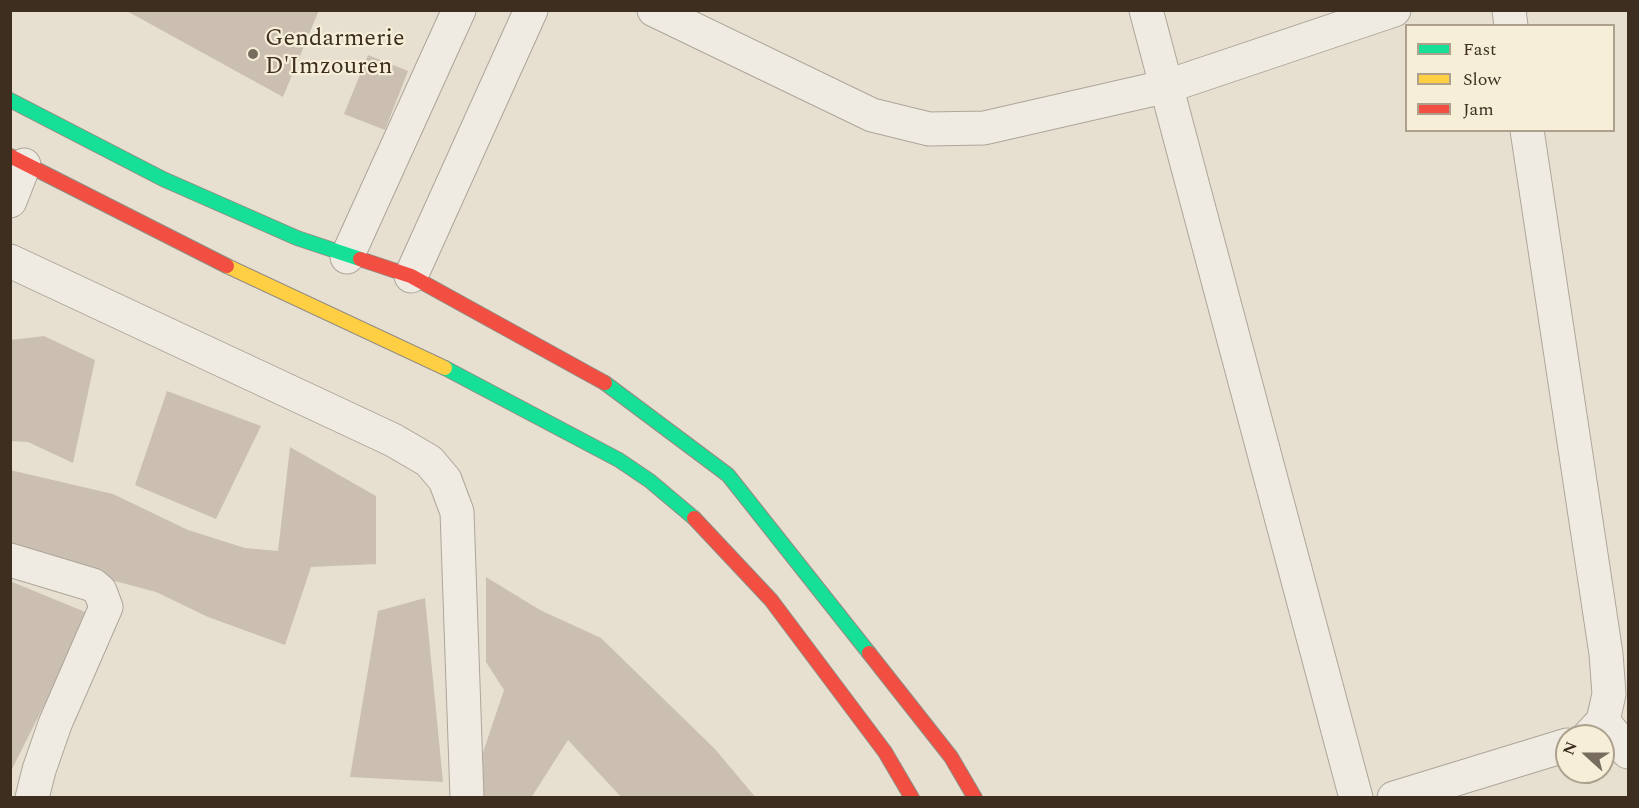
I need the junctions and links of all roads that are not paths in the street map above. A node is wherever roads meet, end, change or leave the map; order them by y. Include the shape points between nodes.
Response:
1 (459, 10) edge
2 (531, 10) edge
3 (654, 10) edge
4 (1146, 10) edge
5 (1394, 10) edge
6 (1168, 86) junction
7 (10, 100) edge
8 (1527, 132) edge
9 (17, 161) edge
10 (10, 201) edge
11 (347, 257) junction
12 (10, 261) edge
13 (411, 276) junction
14 (10, 560) edge
15 (1598, 724) edge
16 (1615, 742) edge
17 (1555, 749) edge
18 (1629, 752) edge
19 (32, 798) edge
20 (467, 798) edge
21 (912, 798) edge
22 (975, 798) edge
23 (1356, 798) edge
24 (1394, 798) edge

1 - 11 street
2 - 13 street
3 - 6 street via 872,115 929,129 984,128
4 - 6 street
5 - 6 street
6 - 23 street
7 - 11 highway via 163,178
8 - 15 street via 1605,654 1609,693
9 - 10 street
9 - 21 highway via 223,264 463,376 619,460 650,481 690,515 771,600 885,752
11 - 13 highway
12 - 20 street via 382,435 429,461 445,480 457,512
13 - 22 highway via 603,381 728,476 951,758
14 - 19 street via 93,585 106,607 55,724
16 - 18 street
17 - 24 street

